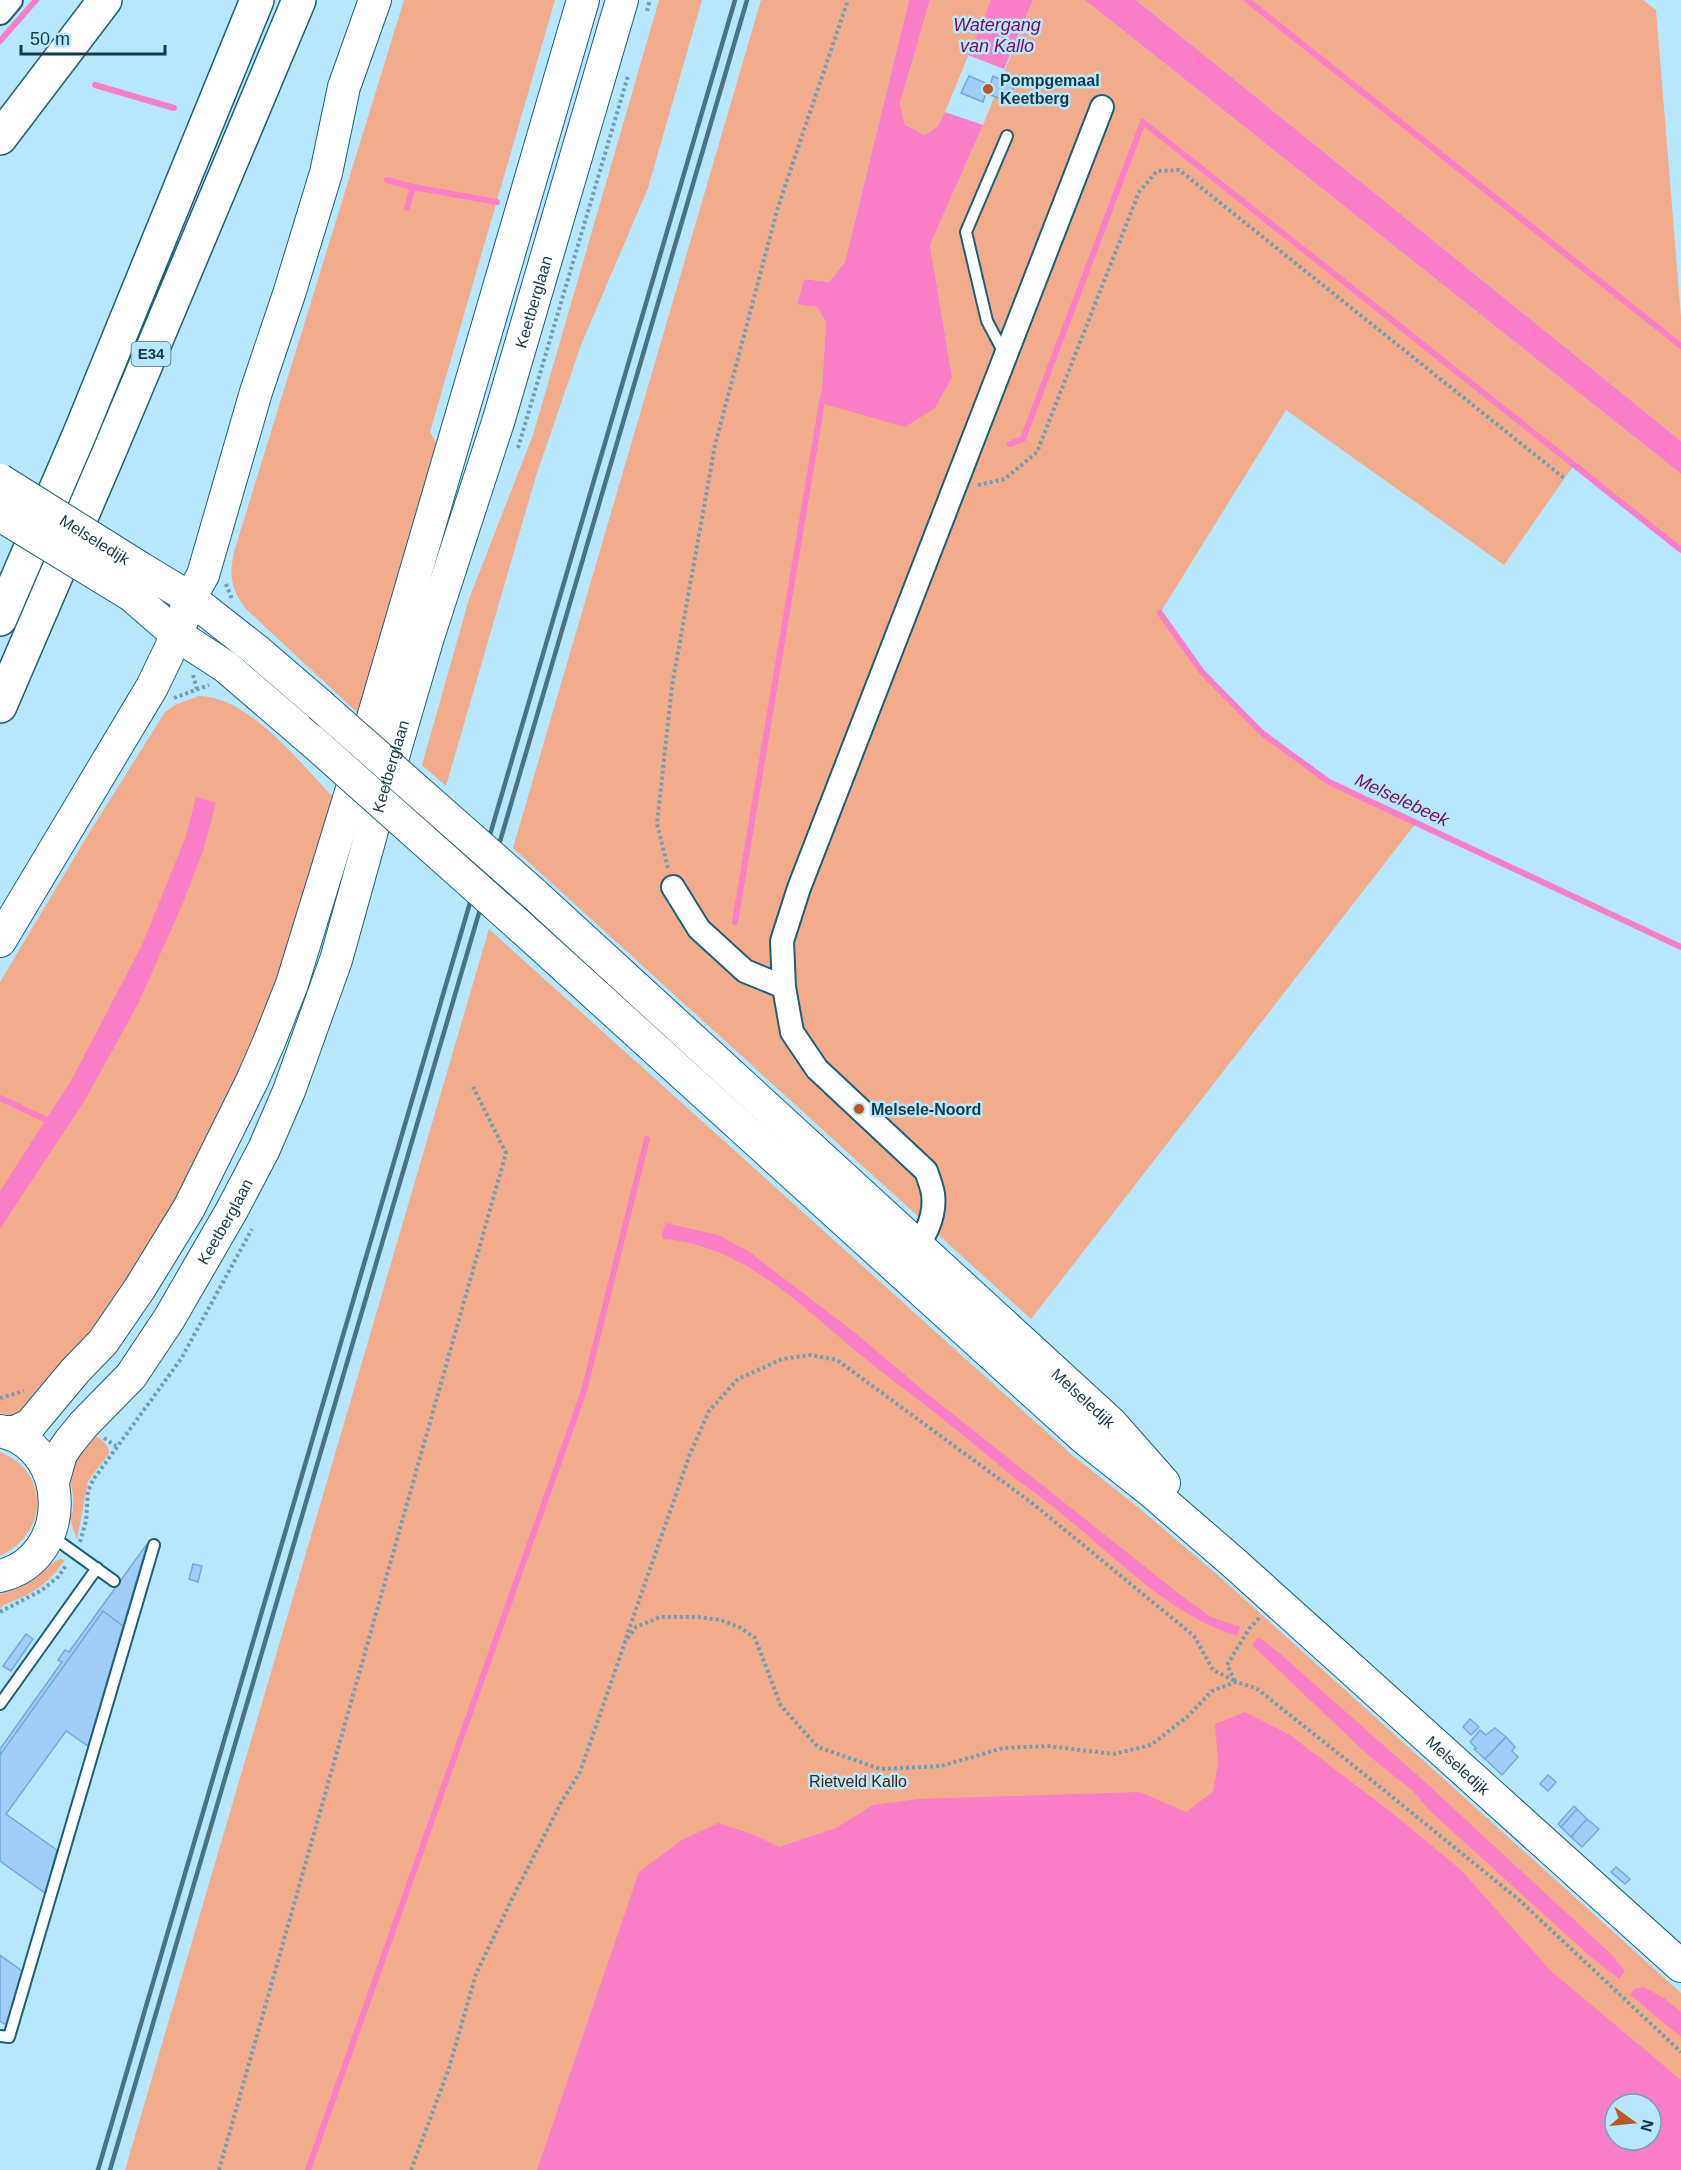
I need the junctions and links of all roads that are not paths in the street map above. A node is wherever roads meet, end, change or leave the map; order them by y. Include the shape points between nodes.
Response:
1 (12, 0) edge
2 (105, 0) edge
3 (257, 0) edge
4 (299, 0) edge
5 (375, 0) edge
6 (583, 0) edge
7 (622, 0) edge
8 (0, 13) edge
9 (1102, 107) dead end
10 (1006, 136) dead end
11 (0, 138) edge
12 (1006, 356) junction
13 (0, 480) edge
14 (0, 515) edge
15 (137, 582) junction
16 (190, 598) junction
17 (0, 619) edge
18 (177, 635) junction
19 (205, 653) junction
20 (152, 687) junction
21 (0, 706) edge
22 (673, 887) road end
23 (0, 941) edge
24 (784, 987) junction
25 (919, 1245) junction
26 (898, 1270) junction
27 (3, 1432) edge
28 (53, 1482) junction
29 (49, 1534) junction
30 (154, 1545) dead end
31 (1234, 1563) junction
32 (97, 1568) junction
33 (0, 1576) edge
34 (114, 1581) dead end
35 (0, 1704) edge
36 (1681, 1966) edge
37 (0, 2036) edge

1 - 8 street
2 - 11 highway
3 - 17 highway, E34
4 - 21 highway, E34
5 - 16 main road via 344,87 326,173 203,574
6 - 27 main road, Keetberglaan via 362,754 292,984 269,1042 189,1208 104,1342 30,1425 15,1432
7 - 28 main road, Keetberglaan via 496,429 418,671 336,960 293,1081 264,1149 169,1319 131,1376 70,1441 61,1454
9 - 12 street
10 - 12 lane via 966,232 987,321
12 - 24 street via 799,888 782,941
13 - 15 main road, Melseledijk, bridge
14 - 15 main road, Melseledijk, bridge
15 - 16 main road via 143,600 169,605
15 - 18 main road, Melseledijk
16 - 18 main road
16 - 25 main road, Melseledijk, bridge via 320,705 533,893
18 - 19 main road, Melseledijk
18 - 20 main road
19 - 20 main road
19 - 26 main road, Melseledijk, bridge via 311,740
20 - 23 main road
22 - 24 street via 699,929 745,971
24 - 25 street via 792,1032 817,1069 926,1171 933,1195 931,1217
25 - 26 street
25 - 31 main road, Melseledijk via 1111,1423
26 - 31 main road, Melseledijk via 1084,1438
27 - 28 main road via 35,1451
28 - 29 main road via 56,1500
29 - 32 lane
29 - 33 main road via 24,1565
30 - 37 lane via 9,2037
31 - 36 main road, Melseledijk
32 - 34 lane
32 - 35 lane

